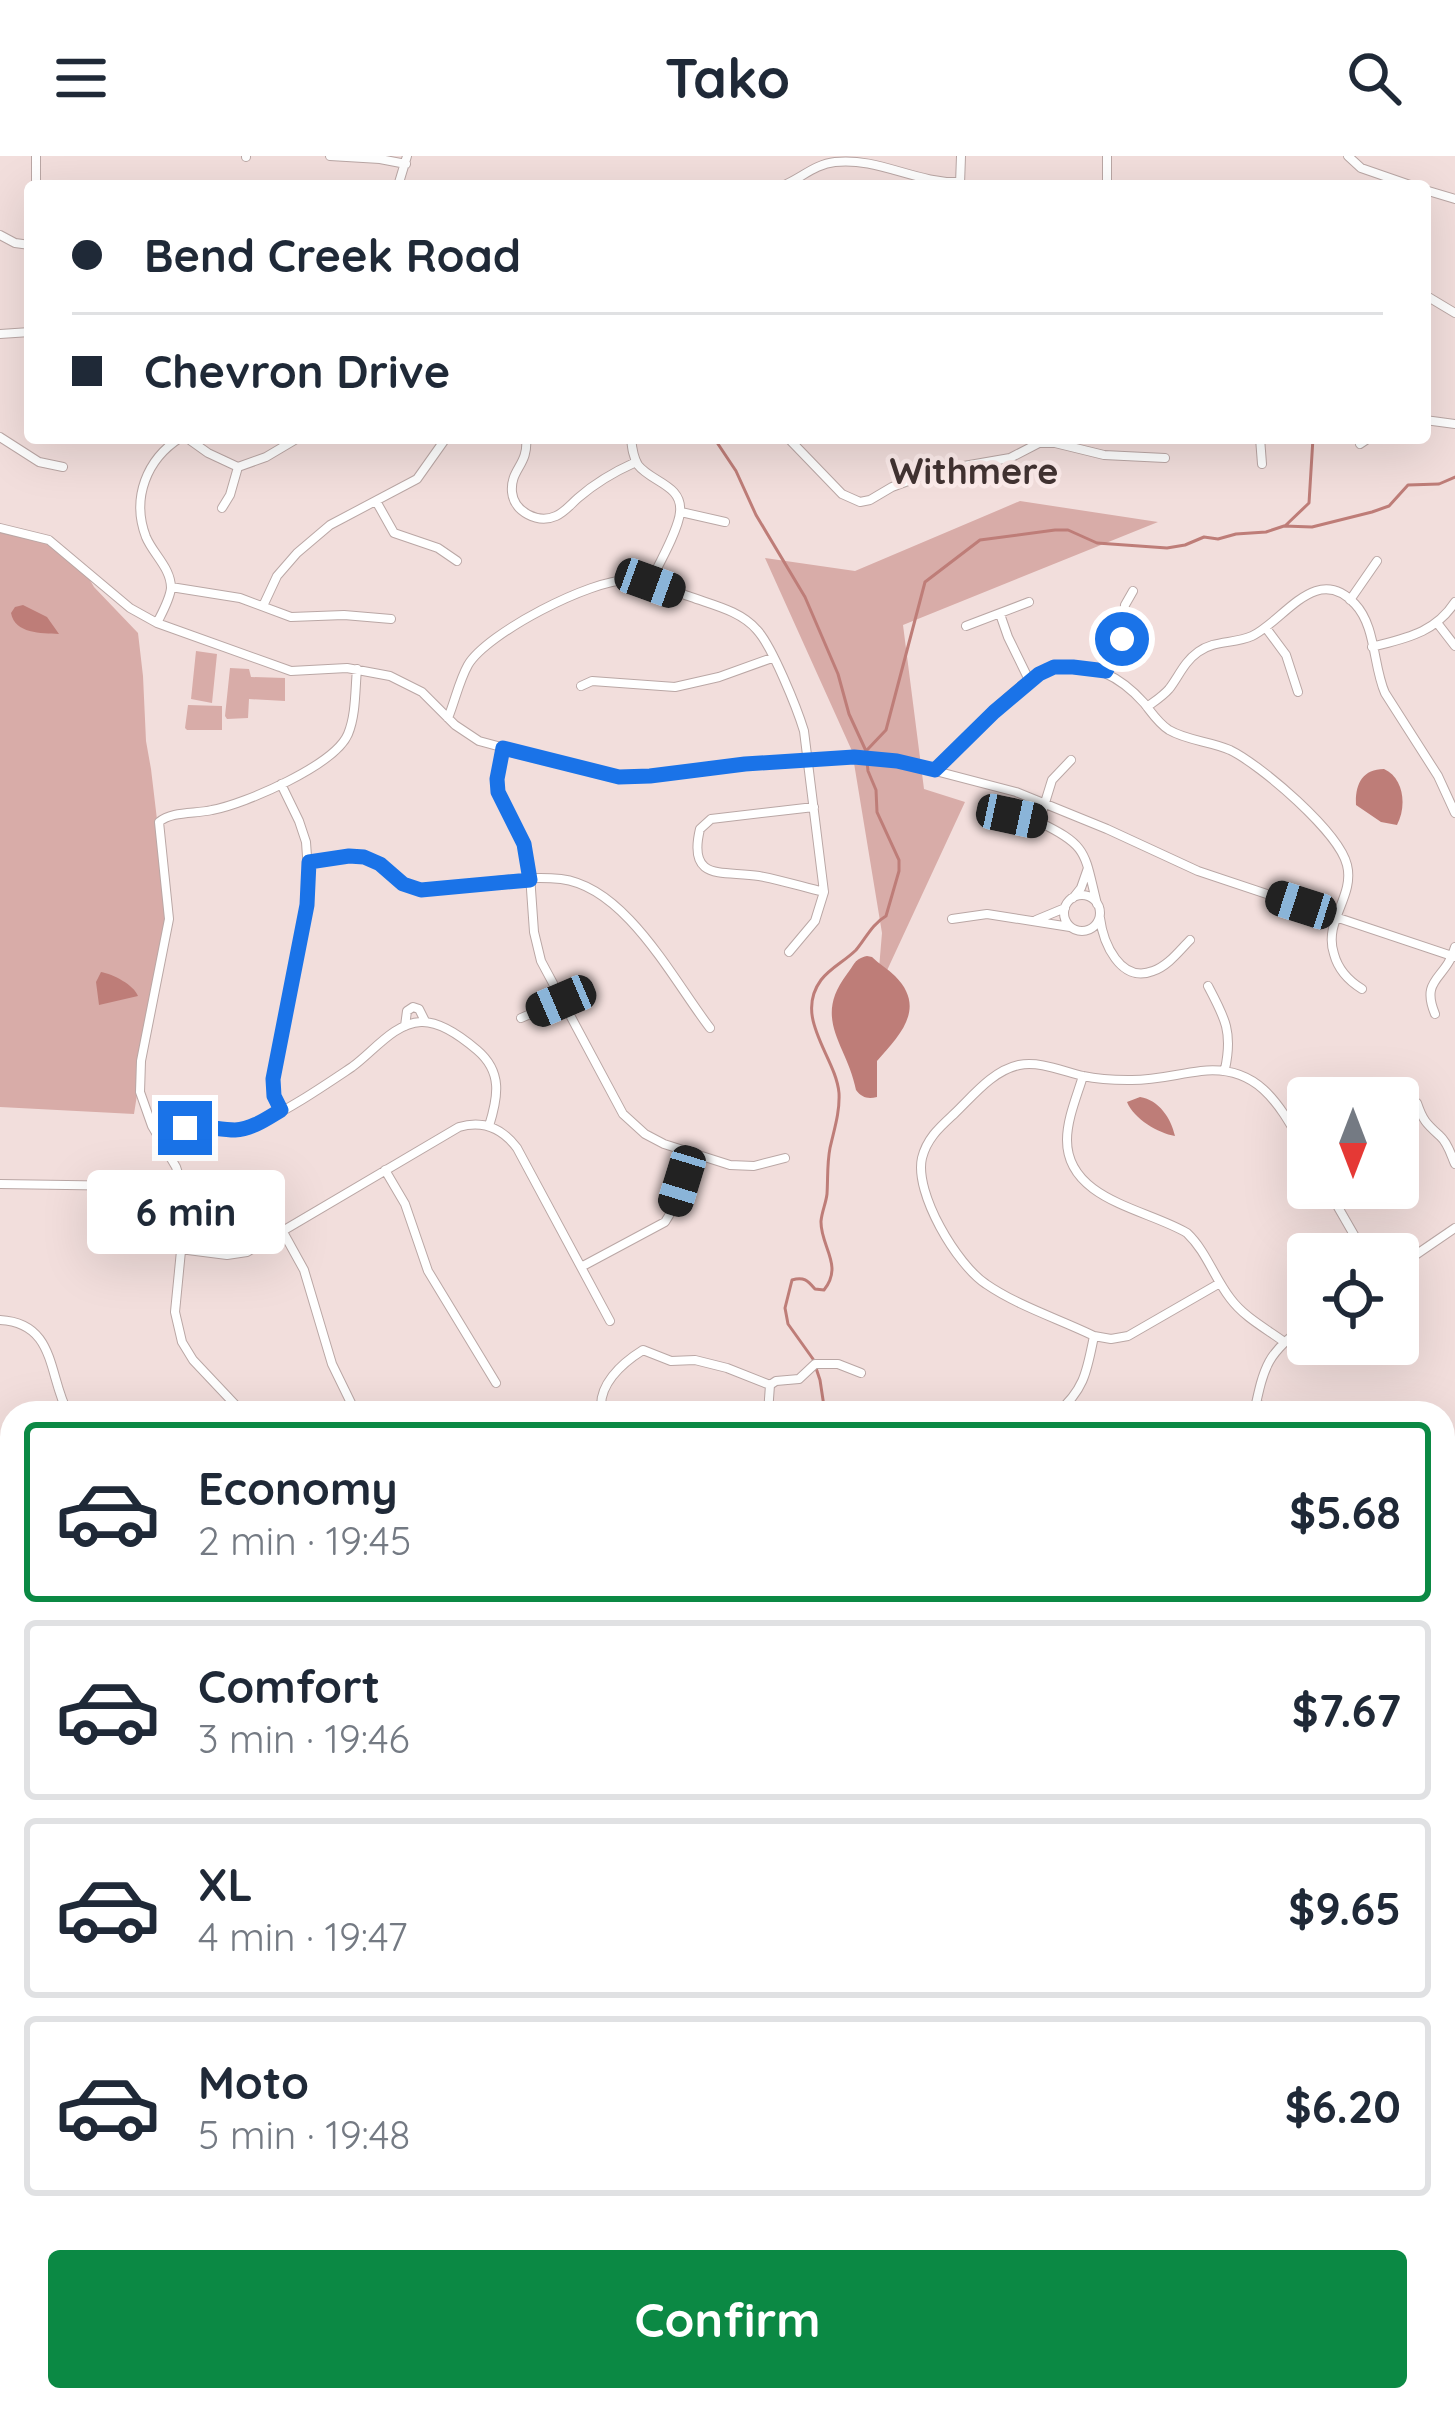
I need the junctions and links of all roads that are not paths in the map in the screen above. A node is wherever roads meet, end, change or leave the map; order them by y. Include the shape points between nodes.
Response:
1 (330, 156) edge
2 (1348, 156) edge
3 (406, 160) edge
4 (870, 160) edge
5 (794, 180) edge
6 (929, 180) edge
7 (1396, 180) edge
8 (0, 437) edge
9 (176, 444) edge
10 (194, 444) edge
11 (285, 444) edge
12 (442, 444) edge
13 (526, 444) edge
14 (632, 444) edge
15 (794, 444) edge
16 (1027, 444) edge
17 (1059, 444) edge
18 (1099, 444) edge
19 (1260, 444) edge
20 (1097, 453) junction
21 (1165, 458) dead end
22 (636, 462) junction
23 (1262, 464) dead end
24 (63, 467) dead end
25 (238, 467) junction
26 (376, 501) junction
27 (222, 508) dead end
28 (680, 512) junction
29 (724, 522) dead end
30 (0, 528) edge
31 (457, 561) dead end
32 (1377, 561) dead end
33 (650, 583) junction
34 (171, 587) junction
35 (1132, 591) dead end
36 (1350, 600) junction
37 (1029, 602) dead end
38 (1455, 602) edge
39 (263, 606) junction
40 (1000, 614) junction
41 (391, 620) dead end
42 (157, 623) junction
43 (1438, 623) junction
44 (966, 626) dead end
45 (1266, 628) junction
46 (1455, 646) edge
47 (1372, 647) junction
48 (772, 658) junction
49 (357, 669) junction
50 (1106, 671) junction
51 (1030, 680) junction
52 (581, 686) dead end
53 (1298, 692) dead end
54 (1148, 707) junction
55 (448, 718) junction
56 (503, 748) junction
57 (808, 759) junction
58 (1070, 760) dead end
59 (935, 770) junction
60 (280, 784) junction
61 (1046, 803) junction
62 (814, 807) junction
63 (984, 810) dead end
64 (1455, 813) edge
65 (1039, 822) junction
66 (309, 862) junction
67 (1088, 867) junction
68 (530, 880) junction
69 (824, 892) junction
70 (1073, 898) junction
71 (1097, 904) junction
72 (1065, 908) junction
73 (1335, 916) junction
74 (1100, 918) junction
75 (952, 919) dead end
76 (1035, 920) junction
77 (1070, 927) junction
78 (1081, 932) junction
79 (1190, 940) dead end
80 (1103, 942) junction
81 (790, 952) dead end
82 (1454, 953) edge
83 (1208, 986) dead end
84 (1362, 989) dead end
85 (561, 1001) junction
86 (1435, 1013) dead end
87 (521, 1018) dead end
88 (426, 1022) junction
89 (405, 1025) junction
90 (710, 1028) dead end
91 (1225, 1069) junction
92 (1083, 1076) junction
93 (281, 1110) junction
94 (1419, 1110) edge
95 (1287, 1118) edge
96 (489, 1126) junction
97 (161, 1142) junction
98 (690, 1153) junction
99 (784, 1158) dead end
100 (1455, 1164) edge
101 (385, 1170) junction
102 (182, 1181) junction
103 (0, 1184) edge
104 (1455, 1228) edge
105 (283, 1232) junction
106 (181, 1249) junction
107 (1419, 1253) edge
108 (581, 1267) junction
109 (1220, 1282) junction
110 (0, 1320) edge
111 (610, 1321) dead end
112 (1094, 1336) junction
113 (1287, 1340) edge
114 (1280, 1345) junction
115 (861, 1373) dead end
116 (496, 1383) dead end
117 (770, 1385) junction
118 (64, 1401) edge
119 (232, 1401) edge
120 (350, 1401) edge
121 (600, 1401) edge
122 (769, 1401) edge
123 (1070, 1401) edge
124 (1257, 1401) edge

1 - 3 street
2 - 7 street
4 - 5 street via 830,162
4 - 6 street
8 - 24 street
9 - 34 street via 154,460 142,499 146,536
10 - 25 street
11 - 25 street
12 - 26 street via 422,475
13 - 22 street via 512,494 538,518 554,517
14 - 22 street
15 - 16 street via 860,502 954,466 1010,458
17 - 20 street
18 - 20 street
19 - 23 street
20 - 21 street
22 - 28 street via 670,488
25 - 27 street
26 - 31 street via 394,533
26 - 39 street via 297,553
28 - 29 street
28 - 33 street
30 - 42 street via 49,540
32 - 36 street
33 - 48 street via 742,617
33 - 55 street via 584,588 485,646
34 - 39 street
34 - 42 street
35 - 50 street
36 - 45 street via 1310,592
36 - 47 street
37 - 40 street
38 - 43 street
39 - 41 street via 291,617
40 - 44 street
40 - 51 street
42 - 49 street via 291,670
43 - 46 street
43 - 47 street
45 - 53 street
45 - 54 street via 1201,650
47 - 64 street via 1378,679
48 - 52 street via 675,687
48 - 57 street via 798,711
49 - 55 street via 414,686
49 - 60 street via 344,742
50 - 51 street via 1054,667
50 - 54 street
51 - 59 street
54 - 73 street via 1174,733 1246,760 1315,818 1347,865
55 - 56 street
56 - 57 street via 619,777
56 - 68 street via 498,792 524,844
57 - 59 street via 875,758
57 - 62 street
58 - 61 street
59 - 61 street
60 - 66 street
60 - 97 street via 229,807 160,820 169,919 140,1083
61 - 65 street
61 - 73 street via 1198,871
62 - 69 street
62 - 69 street via 711,819 700,829 698,853 716,874
63 - 65 street
65 - 67 street via 1069,836
66 - 68 street via 364,857 421,890
66 - 93 street via 273,1079
67 - 70 street
67 - 71 street
68 - 85 street via 537,948
68 - 90 street via 574,882 618,905
69 - 81 street via 815,921
70 - 71 street
70 - 72 street
71 - 74 street
72 - 76 street
72 - 77 street
73 - 82 street
73 - 84 street via 1336,962
74 - 78 street
74 - 80 street
75 - 76 street
76 - 77 street
77 - 78 street
78 - 80 street
79 - 80 street via 1172,960 1140,974
82 - 86 street via 1430,986
83 - 91 street via 1228,1030
85 - 87 street
85 - 98 street via 623,1114 654,1140
88 - 89 street
88 - 89 street via 413,1007
88 - 96 street via 491,1066 498,1092
89 - 93 street
91 - 92 street via 1146,1080
91 - 95 street via 1266,1091
92 - 109 street via 1067,1137 1077,1173 1098,1192 1187,1233
92 - 112 street via 1031,1064 1000,1072 933,1133 920,1176 974,1275
93 - 97 street via 247,1128 194,1126
94 - 100 street
96 - 101 street via 458,1127
96 - 108 street via 517,1148
97 - 102 street
98 - 99 street via 740,1167
98 - 108 street via 665,1222
101 - 105 street
101 - 116 street via 428,1270
102 - 103 street
102 - 106 street
104 - 107 street
105 - 106 street via 240,1254
105 - 120 street
106 - 119 street via 182,1342
108 - 111 street
109 - 112 street via 1128,1336
109 - 114 street
110 - 118 street via 20,1323 41,1340
112 - 123 street via 1083,1384
113 - 114 street
114 - 124 street
115 - 117 street via 815,1364 799,1379
117 - 121 street via 643,1350 619,1368
117 - 122 street

